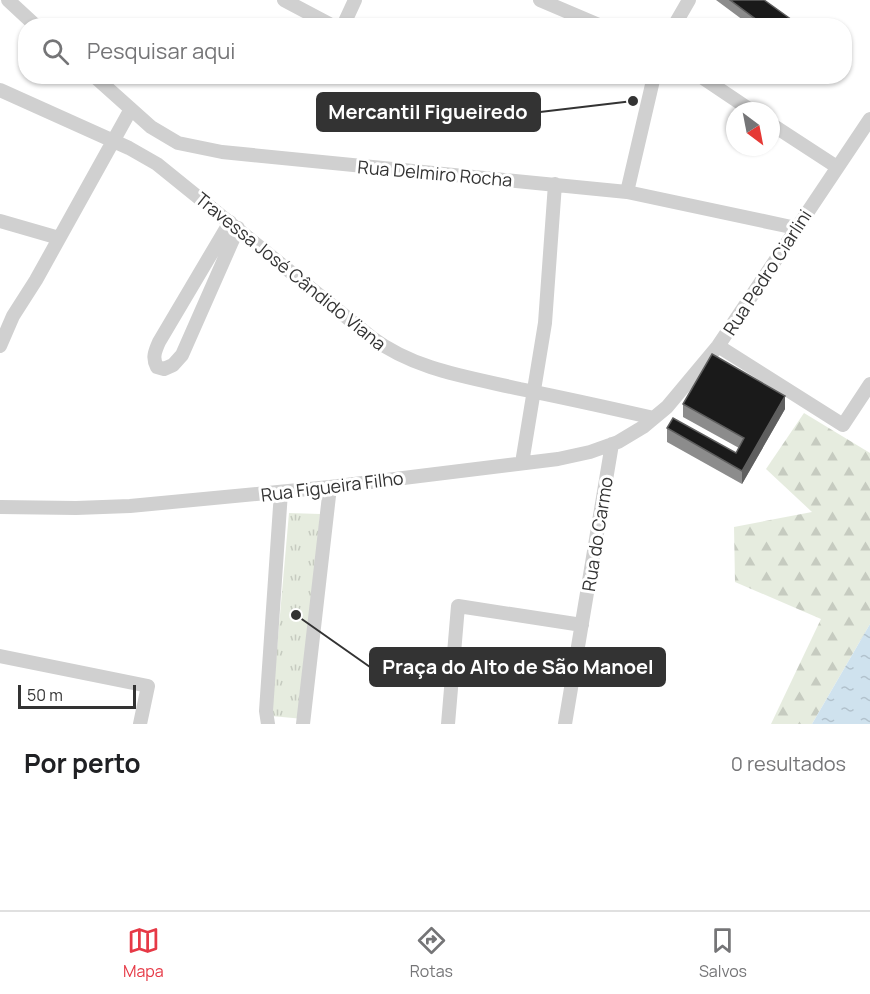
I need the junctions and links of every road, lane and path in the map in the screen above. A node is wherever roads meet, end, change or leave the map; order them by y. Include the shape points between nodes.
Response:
1 (8, 0) edge
2 (284, 0) edge
3 (355, 0) edge
4 (540, 0) edge
5 (689, 0) edge
6 (27, 18) edge
7 (318, 18) edge
8 (347, 18) edge
9 (582, 18) edge
10 (679, 18) edge
11 (102, 84) edge
12 (652, 84) edge
13 (712, 84) edge
14 (0, 90) edge
15 (739, 102) edge
16 (131, 109) junction
17 (870, 119) edge
18 (780, 130) edge
19 (113, 141) junction
20 (837, 167) junction
21 (555, 184) junction
22 (627, 192) junction
23 (0, 222) edge
24 (234, 225) junction
25 (796, 228) junction
26 (59, 238) junction
27 (0, 346) edge
28 (718, 346) junction
29 (870, 384) edge
30 (533, 392) junction
31 (654, 418) junction
32 (612, 444) junction
33 (522, 462) junction
34 (330, 487) junction
35 (280, 492) junction
36 (0, 507) edge
37 (582, 625) junction
38 (0, 656) edge
39 (140, 724) edge
40 (268, 724) edge
41 (303, 724) edge
42 (448, 724) edge
43 (564, 724) edge

1 - 6 street
2 - 7 street
3 - 8 street
4 - 9 street
5 - 10 street
11 - 16 street, Rua Delmiro Rocha
12 - 22 street
13 - 15 street
14 - 19 street, Travessa José Cândido Viana
16 - 19 street
16 - 21 street, Rua Delmiro Rocha via 151,127 178,142 222,152
17 - 20 street, Rua Pedro Ciarlini
18 - 20 street
19 - 24 street, Travessa José Cândido Viana via 157,164
19 - 26 street
20 - 25 street, Rua Pedro Ciarlini
21 - 22 street, Rua Delmiro Rocha
21 - 30 street via 545,323
22 - 25 street, Rua Delmiro Rocha
23 - 26 street
24 - 24 street via 159,342 154,354 157,367 173,365 182,355
24 - 30 street, Travessa José Cândido Viana via 388,350 445,372
25 - 28 street, Rua Pedro Ciarlini
26 - 27 street
28 - 29 street via 843,425
28 - 31 street, Rua Pedro Ciarlini
30 - 31 street, Travessa José Cândido Viana
30 - 33 street
31 - 32 street, Rua Figueira Filho
32 - 33 street, Rua Figueira Filho via 558,459
32 - 37 street, Rua do Carmo
33 - 34 street, Rua Figueira Filho
34 - 35 street, Rua Figueira Filho
34 - 41 street
35 - 36 street, Rua Figueira Filho via 130,506
35 - 40 street
37 - 42 street via 458,606
37 - 43 street, Rua do Carmo
38 - 39 street via 148,686

